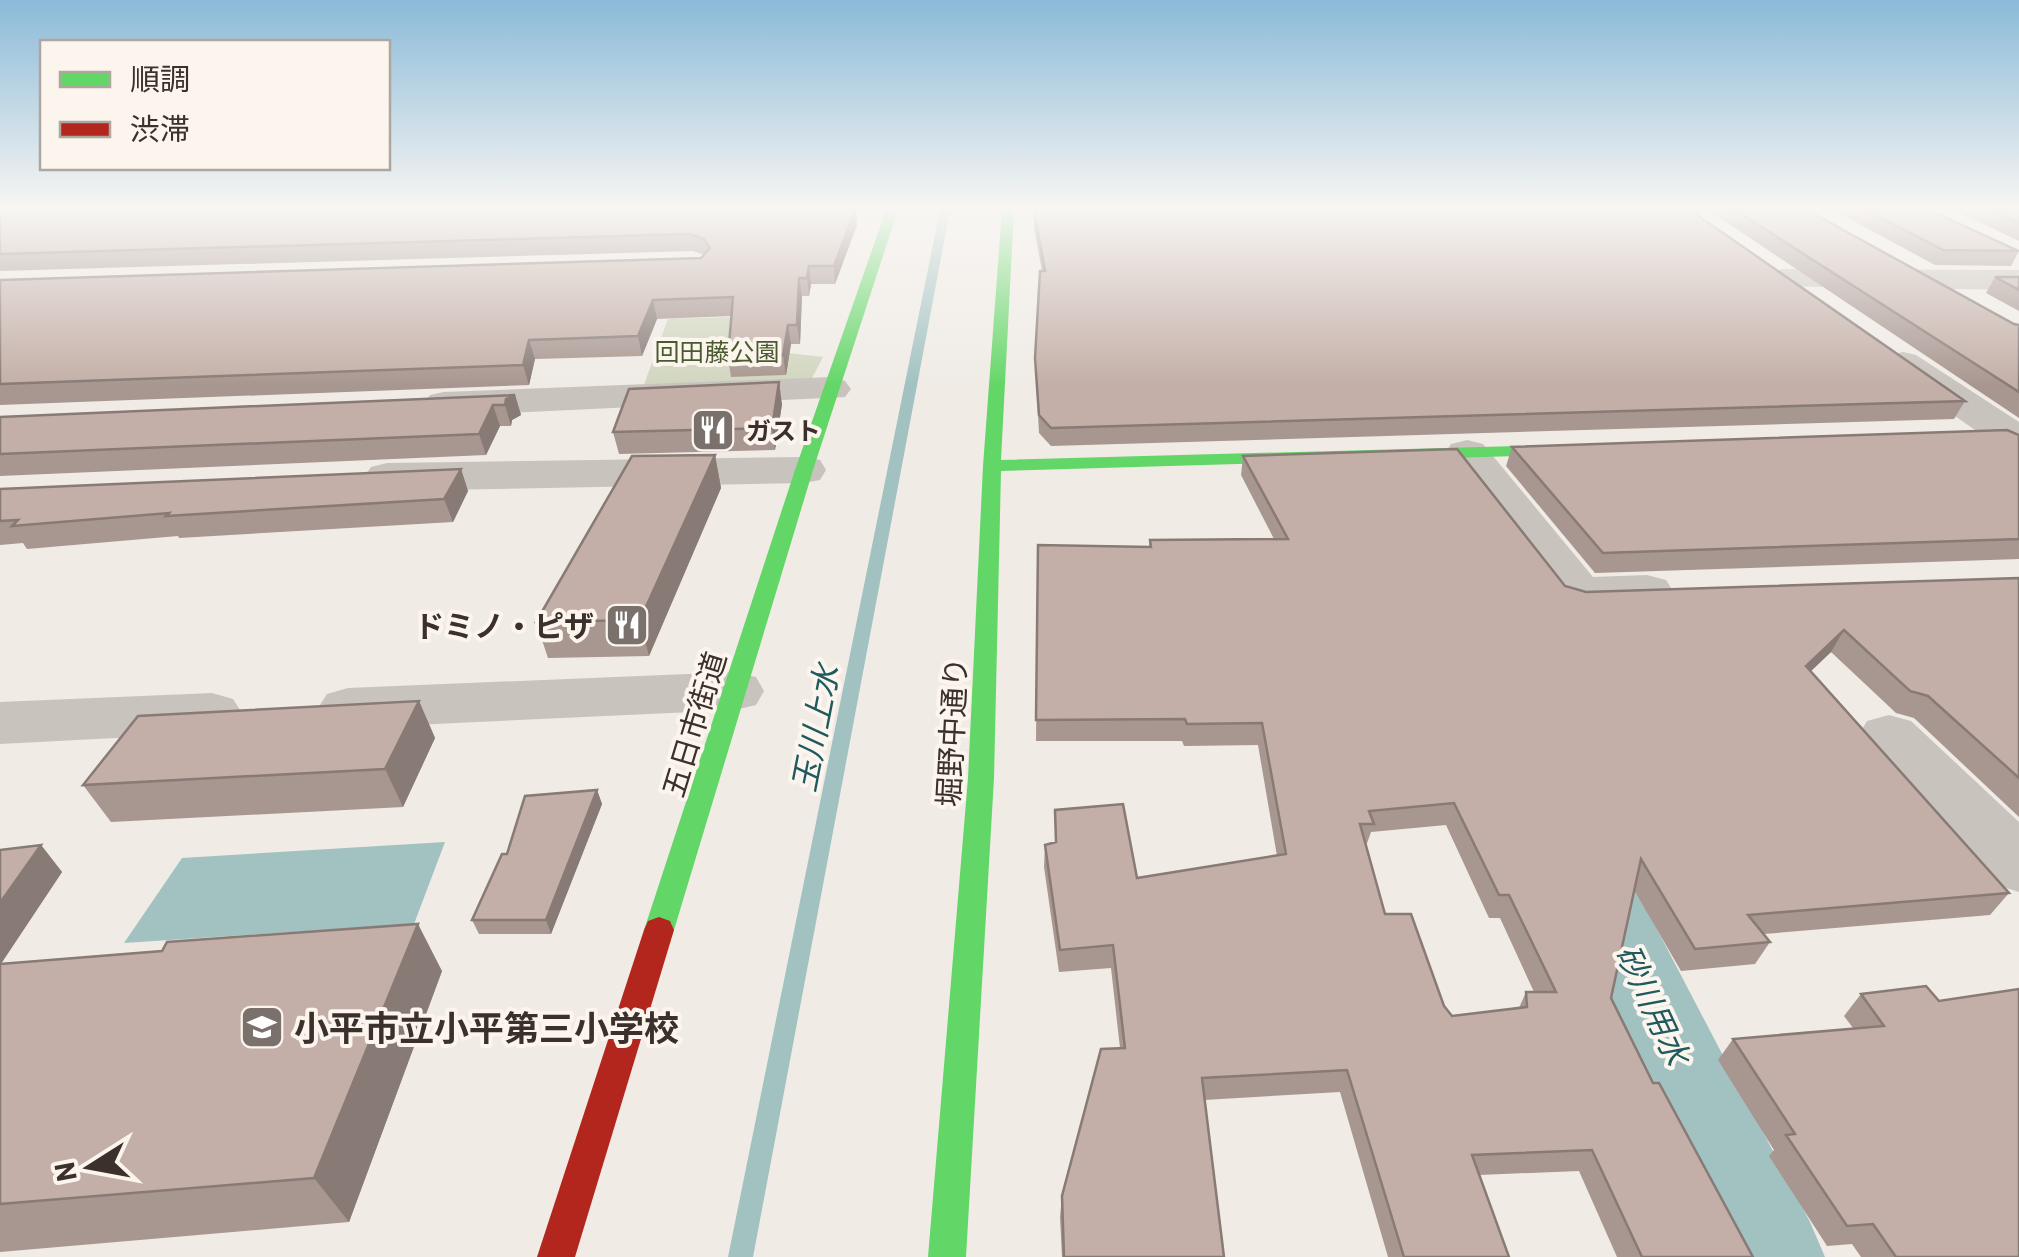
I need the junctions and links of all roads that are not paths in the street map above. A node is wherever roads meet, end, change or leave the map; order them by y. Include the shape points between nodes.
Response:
1 (872, 269) edge
2 (1004, 269) edge
3 (1767, 269) edge
4 (1908, 269) edge
5 (1782, 279) junction
6 (1928, 280) junction
7 (2019, 280) edge
8 (1828, 312) edge
9 (1989, 313) edge
10 (1874, 344) edge
11 (831, 389) junction
12 (416, 405) edge
13 (1970, 436) edge
14 (2014, 438) edge
15 (1602, 449) edge
16 (1467, 454) junction
17 (992, 466) junction
18 (804, 470) junction
19 (336, 479) edge
20 (1694, 590) edge
21 (734, 692) junction
22 (0, 724) edge
23 (1889, 736) dead end
24 (2019, 865) edge
25 (556, 1257) edge
26 (947, 1257) edge

1 - 11 street, 五日市街道
2 - 17 street, 堀野中通り
3 - 5 street
4 - 6 street
5 - 6 street
5 - 8 street
6 - 7 street
6 - 9 street
10 - 14 street
11 - 12 street
11 - 18 street, 五日市街道
13 - 14 street
15 - 16 street
16 - 17 street
16 - 20 street via 1578,593
17 - 26 street, 堀野中通り via 980,778
18 - 19 street
18 - 21 street, 五日市街道
21 - 22 street
21 - 25 street, 五日市街道
23 - 24 street

